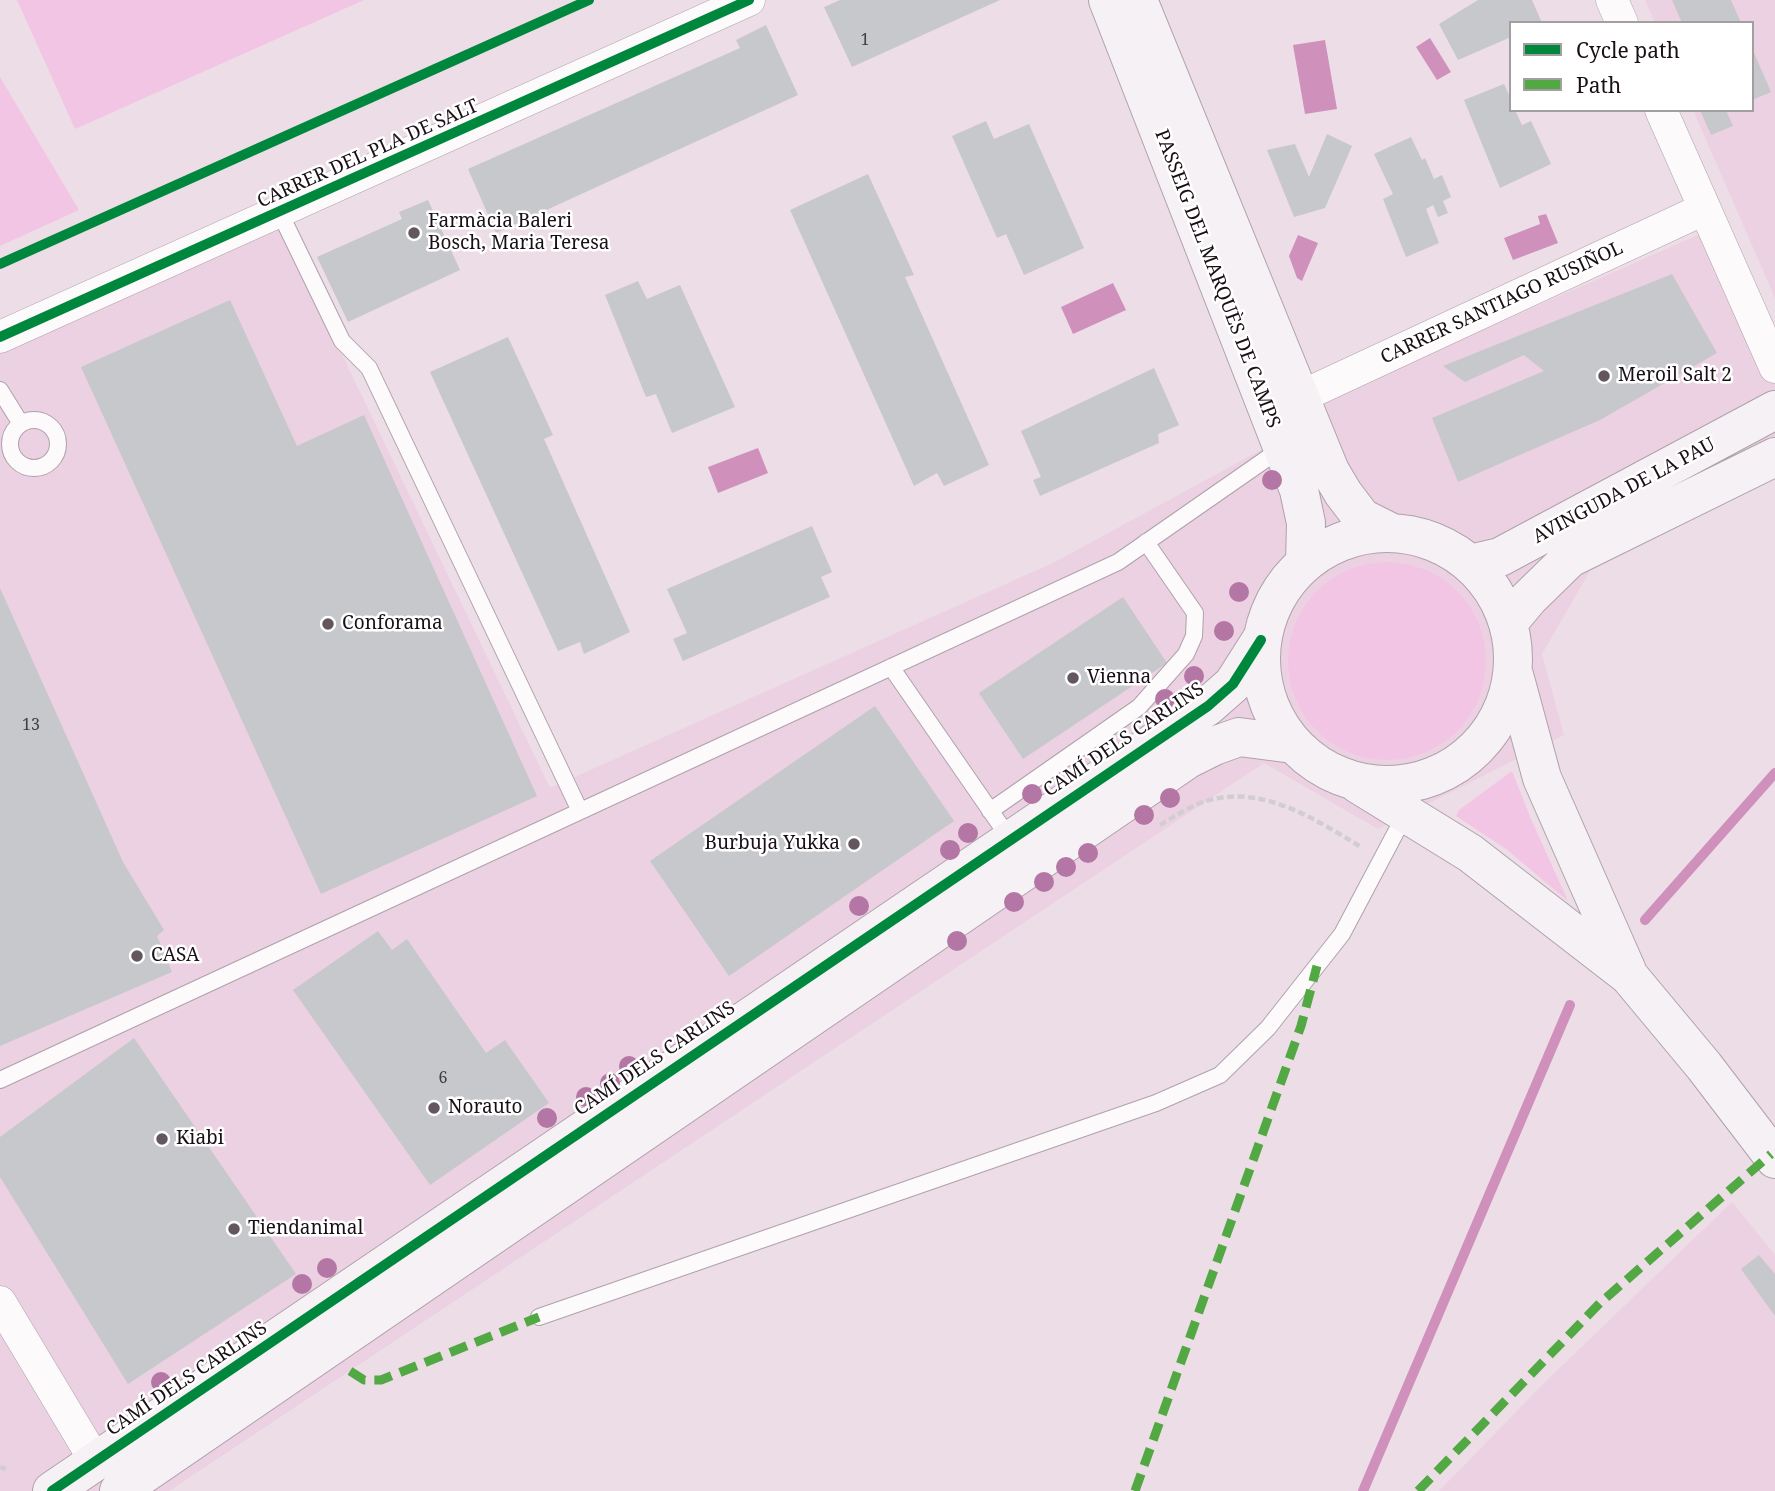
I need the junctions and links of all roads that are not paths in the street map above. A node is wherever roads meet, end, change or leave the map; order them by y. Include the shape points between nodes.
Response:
1 (749, 0) edge
2 (1108, 0) edge
3 (1138, 0) edge
4 (1612, 0) edge
5 (1621, 21) edge
6 (1662, 112) edge
7 (1704, 209) junction
8 (280, 213) junction
9 (0, 338) edge
10 (1775, 367) edge
11 (0, 390) edge
12 (1300, 397) junction
13 (1775, 410) edge
14 (21, 424) dead end
15 (1283, 447) junction
16 (1775, 457) edge
17 (1391, 533) junction
18 (1146, 542) junction
19 (1305, 563) junction
20 (1470, 564) junction
21 (1508, 622) junction
22 (1261, 640) junction
23 (891, 667) junction
24 (1513, 669) junction
25 (1293, 744) junction
26 (1350, 780) junction
27 (580, 811) junction
28 (1406, 813) junction
29 (1000, 825) junction
30 (1629, 976) junction
31 (0, 1080) edge
32 (1774, 1154) edge
33 (0, 1302) edge
34 (538, 1317) dead end
35 (96, 1462) junction
36 (52, 1491) edge
37 (119, 1491) edge

1 - 8 street, CARRER DEL PLA DE SALT
2 - 15 street, PASSEIG DEL MARQUÈS DE CAMPS
3 - 12 street, PASSEIG DEL MARQUÈS DE CAMPS
4 - 5 street
6 - 7 street
7 - 10 street
7 - 12 street, CARRER SANTIAGO RUSIÑOL
8 - 9 street, CARRER DEL PLA DE SALT
8 - 27 lane via 342,341 369,368
11 - 14 lane
12 - 17 street, PASSEIG DEL MARQUÈS DE CAMPS via 1343,494 1362,518
13 - 20 street, AVINGUDA DE LA PAU via 1500,557
15 - 18 lane
15 - 19 street, PASSEIG DEL MARQUÈS DE CAMPS via 1306,523
16 - 21 street, AVINGUDA DE LA PAU via 1570,558
17 - 19 street via 1345,540
17 - 20 street via 1436,543
18 - 23 lane via 1118,562
18 - 29 lane via 1195,613 1194,636 1186,654 1139,707
19 - 22 street via 1276,597
20 - 21 street via 1496,594
21 - 24 street
22 - 25 street via 1262,685 1279,727
22 - 29 street, CAMÍ DELS CARLINS via 1233,684 1208,706
23 - 27 lane
23 - 29 lane
24 - 26 street via 1502,712 1476,749 1458,763 1417,782 1395,785
24 - 30 street via 1542,778
25 - 26 street via 1319,766
25 - 37 street via 1239,737 1188,760
26 - 28 street
27 - 31 lane
28 - 30 street via 1470,853
28 - 34 lane via 1342,934 1268,1028 1220,1075 1156,1103
29 - 35 street, CAMÍ DELS CARLINS
30 - 32 street
33 - 35 street
35 - 36 street, CAMÍ DELS CARLINS

